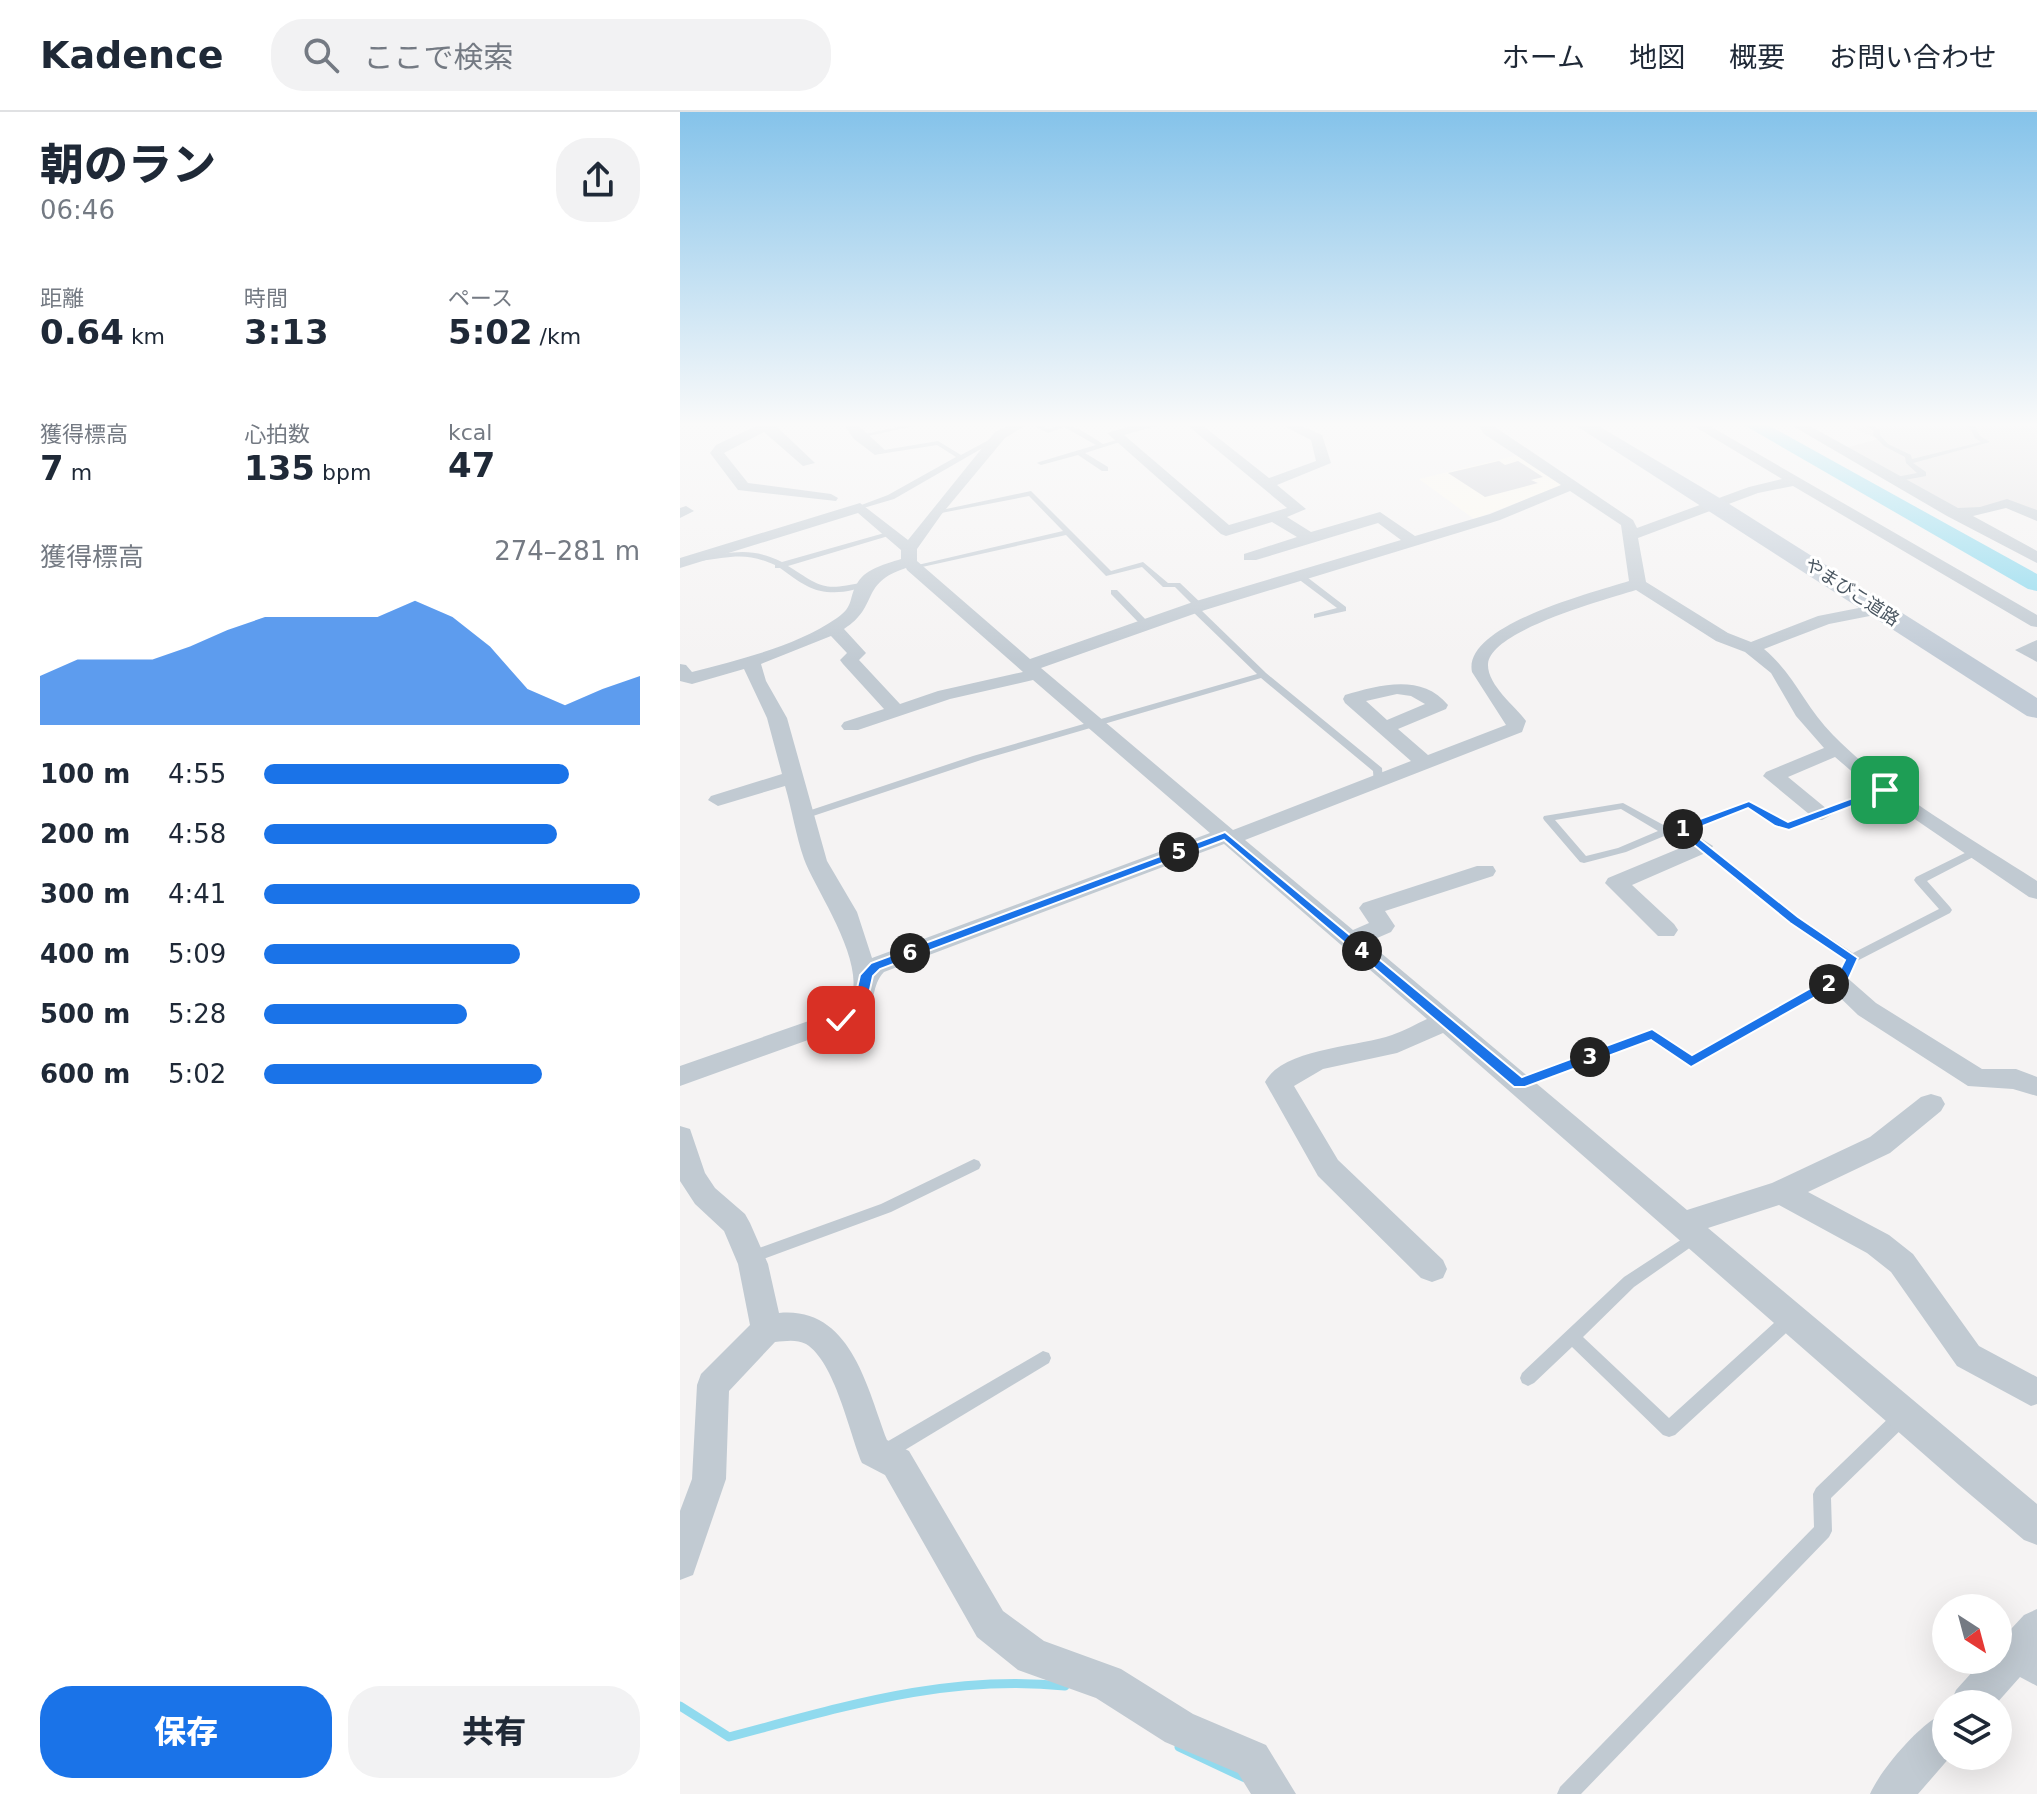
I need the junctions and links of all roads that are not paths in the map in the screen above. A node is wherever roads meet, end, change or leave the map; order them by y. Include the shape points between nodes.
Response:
1 (871, 503) edge
2 (942, 503) edge
3 (979, 503) edge
4 (1041, 503) edge
5 (1195, 503) edge
6 (1291, 503) edge
7 (1528, 503) edge
8 (1600, 503) edge
9 (1834, 503) edge
10 (1935, 503) edge
11 (2005, 503) edge
12 (2008, 503) edge
13 (1716, 504) joint
14 (860, 507) junction
15 (936, 512) junction
16 (1952, 513) junction
17 (1274, 516) junction
18 (2037, 516) edge
19 (1068, 532) junction
20 (891, 534) junction
21 (1632, 535) junction
22 (1309, 538) junction
23 (1413, 542) junction
24 (1250, 557) dead end
25 (2037, 558) edge
26 (910, 559) junction
27 (684, 560) edge
28 (778, 566) junction
29 (1300, 576) junction
30 (865, 584) junction
31 (1638, 584) junction
32 (1114, 592) dead end
33 (1197, 607) junction
34 (1879, 609) junction
35 (1317, 616) dead end
36 (2037, 622) edge
37 (1146, 625) junction
38 (832, 627) junction
39 (2037, 645) edge
40 (1751, 648) junction
41 (2037, 657) edge
42 (751, 660) junction
43 (680, 669) edge
44 (1032, 670) junction
45 (1263, 675) junction
46 (2037, 710) edge
47 (896, 711) junction
48 (1097, 725) junction
49 (851, 726) dead end
50 (1385, 728) dead end
51 (1838, 749) junction
52 (1426, 764) junction
53 (793, 777) junction
54 (1378, 783) junction
55 (1885, 790) junction
56 (718, 800) dead end
57 (1822, 814) junction
58 (803, 816) junction
59 (1682, 830) junction
60 (1667, 831) junction
61 (1227, 837) junction
62 (1702, 846) junction
63 (1975, 852) junction
64 (1485, 871) dead end
65 (2037, 892) edge
66 (1666, 930) dead end
67 (1350, 941) junction
68 (1852, 958) junction
69 (869, 971) junction
70 (1835, 981) junction
71 (1445, 1021) junction
72 (680, 1076) edge
73 (1520, 1083) junction
74 (2033, 1087) dead end
75 (1931, 1104) dead end
76 (680, 1137) edge
77 (974, 1165) dead end
78 (1781, 1192) junction
79 (1689, 1230) junction
80 (750, 1258) junction
81 (1432, 1269) dead end
82 (1790, 1319) junction
83 (767, 1329) junction
84 (1572, 1337) junction
85 (1043, 1358) dead end
86 (1528, 1378) dead end
87 (2031, 1391) dead end
88 (1902, 1417) junction
89 (881, 1455) junction
90 (2037, 1527) edge
91 (680, 1562) edge
92 (2031, 1648) edge
93 (1985, 1690) edge
94 (1932, 1748) edge
95 (1275, 1794) edge
96 (1567, 1794) edge
97 (1891, 1794) edge

1 - 14 lane
2 - 15 street
3 - 15 lane
4 - 19 lane
5 - 17 street via 1226,531
6 - 17 street via 1298,509
7 - 23 street
8 - 21 street via 1628,523
9 - 36 street
10 - 16 street
11 - 16 street
12 - 18 street
13 - 21 street
13 - 34 street, やまびこ道路
14 - 20 street
14 - 27 street
15 - 26 street
16 - 25 street
17 - 22 street
19 - 26 lane
19 - 33 lane via 1109,574 1143,564 1166,585 1177,585
20 - 26 street
20 - 28 lane
21 - 31 street
22 - 23 street via 1380,517
22 - 24 street
23 - 29 street
26 - 30 street
26 - 44 street
27 - 28 lane via 755,555
28 - 30 lane via 818,590
29 - 33 street
29 - 35 lane via 1343,609
30 - 38 street via 860,606
31 - 40 street via 1722,637
31 - 52 street via 1507,630 1481,654 1479,664 1485,681 1516,721 1515,728
32 - 37 lane
33 - 37 street
33 - 45 lane
34 - 40 street via 1824,620
34 - 46 street, やまびこ道路
37 - 44 street
38 - 42 street
38 - 47 street via 857,653 849,660
39 - 41 street via 2024,650
40 - 51 street via 1778,670 1803,712
42 - 43 street via 692,678
42 - 53 street via 777,718
44 - 47 street
44 - 48 street
45 - 48 lane
45 - 54 lane via 1378,770
47 - 49 street
48 - 58 lane
48 - 61 street
50 - 52 street
51 - 55 street
51 - 57 street via 1773,776
52 - 54 street
53 - 56 street
53 - 58 street
54 - 61 street
55 - 57 lane
55 - 63 street
57 - 59 lane via 1789,826 1749,804
58 - 69 street via 816,861
59 - 60 lane
59 - 62 lane
60 - 60 lane via 1623,806 1548,818 1584,860
61 - 67 street
61 - 69 street
62 - 66 street via 1616,883
62 - 68 lane via 1794,920
63 - 65 street
63 - 68 lane via 1920,880 1946,910
64 - 67 street via 1371,908 1383,926
67 - 71 street
68 - 70 lane via 1845,975
69 - 72 street via 860,1008 852,1015
70 - 73 lane via 1691,1061 1652,1034
70 - 74 street via 1867,1009 1977,1079 2016,1079
71 - 73 street
71 - 81 street via 1397,1044 1316,1061 1278,1082 1328,1168
73 - 79 street
75 - 78 street via 1880,1145
76 - 80 street via 692,1177 735,1223
77 - 80 lane via 886,1208
78 - 79 street
78 - 87 street via 1878,1244 1902,1263 1968,1356
79 - 82 street
79 - 84 lane
80 - 83 street
82 - 84 lane via 1669,1429
82 - 88 street
83 - 89 street via 794,1326 819,1335 841,1361 874,1451
83 - 91 street via 713,1385 709,1479
84 - 86 lane
85 - 89 lane
88 - 90 street
88 - 96 lane via 1822,1494 1823,1531
89 - 95 street via 897,1463 990,1624 1032,1656 1107,1683 1179,1728 1252,1759
92 - 93 street
94 - 97 street

